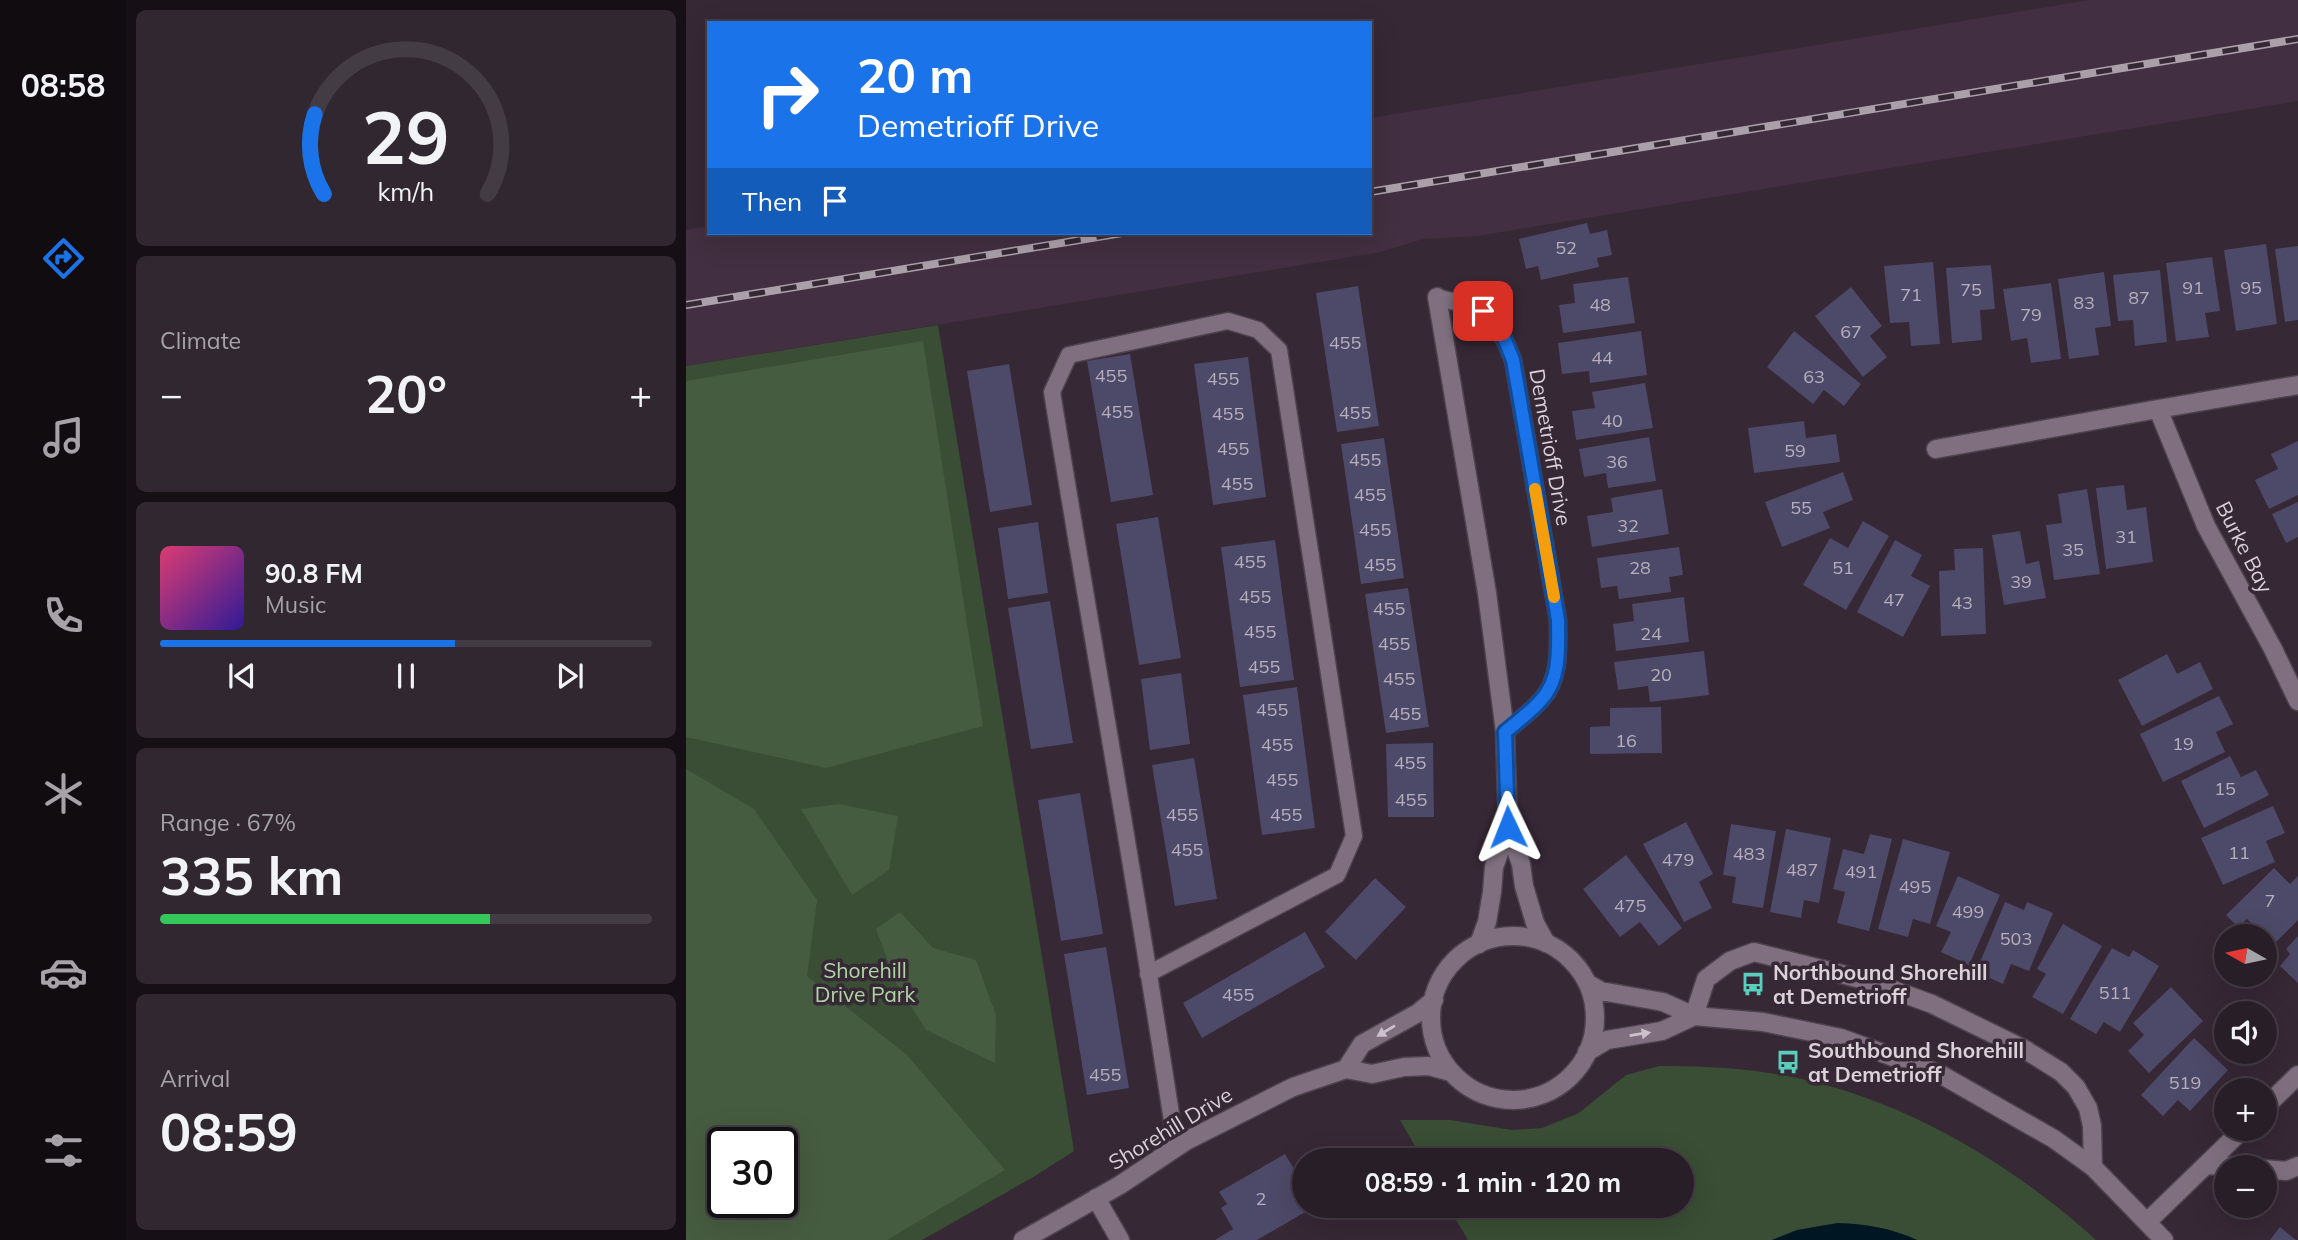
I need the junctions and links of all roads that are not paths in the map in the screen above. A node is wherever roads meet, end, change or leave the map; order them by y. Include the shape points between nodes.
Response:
1 (1437, 297) joint
2 (2298, 385) edge
3 (2158, 410) junction
4 (1936, 449) dead end
5 (2298, 701) edge
6 (1505, 732) junction
7 (1508, 827) junction
8 (1546, 943) junction
9 (1479, 944) junction
10 (1147, 974) junction
11 (1587, 983) junction
12 (1434, 1000) junction
13 (1694, 1016) junction
14 (1587, 1052) junction
15 (1346, 1069) junction
16 (1451, 1072) junction
17 (2298, 1075) edge
18 (2277, 1095) edge
19 (2231, 1141) edge
20 (1176, 1147) junction
21 (2207, 1165) junction
22 (2214, 1165) edge
23 (2298, 1166) edge
24 (2093, 1167) junction
25 (2277, 1170) edge
26 (1096, 1198) junction
27 (2147, 1222) junction
28 (1023, 1240) edge
29 (1121, 1240) edge
30 (2164, 1240) edge

1 - 6 street, Demetrioff Drive via 1487,593
1 - 6 lane, Demetrioff Drive via 1483,311 1499,326 1513,360 1558,620 1558,660 1551,684 1543,699
2 - 3 street
3 - 4 street
3 - 5 street, Burke Bay via 2206,526
6 - 7 street, Demetrioff Drive
7 - 8 street, Demetrioff Drive via 1535,923
7 - 9 street, Demetrioff Drive via 1493,867 1487,922
8 - 9 street, Shorehill Drive via 1506,937
8 - 11 street, Shorehill Drive via 1574,964
9 - 12 street, Shorehill Drive via 1450,967
10 - 10 lane via 1052,392 1069,355 1228,321 1258,330 1279,351 1354,836 1337,875
10 - 20 lane
11 - 13 street via 1663,1002
11 - 14 street, Shorehill Drive via 1595,1025
12 -> 15 street, Shorehill Drive via 1363,1044
12 - 16 street, Shorehill Drive via 1434,1038
14 -> 13 street via 1606,1040 1662,1031
13 - 24 street via 1763,1022 1841,1038 1940,1074 2054,1139
13 - 24 street via 1706,979 1754,951 1869,981 1932,1004 2024,1049 2076,1087 2092,1126
14 - 16 street, Shorehill Drive via 1571,1077 1532,1098 1488,1096
15 - 16 street, Shorehill Drive via 1372,1074 1429,1066
15 - 20 street, Shorehill Drive via 1293,1087
17 - 18 street
19 - 21 street
20 - 26 street, Shorehill Drive
21 - 22 street
21 - 27 street
23 - 25 street
24 - 27 street
26 - 28 street, Shorehill Drive
26 - 29 street
27 - 30 street

